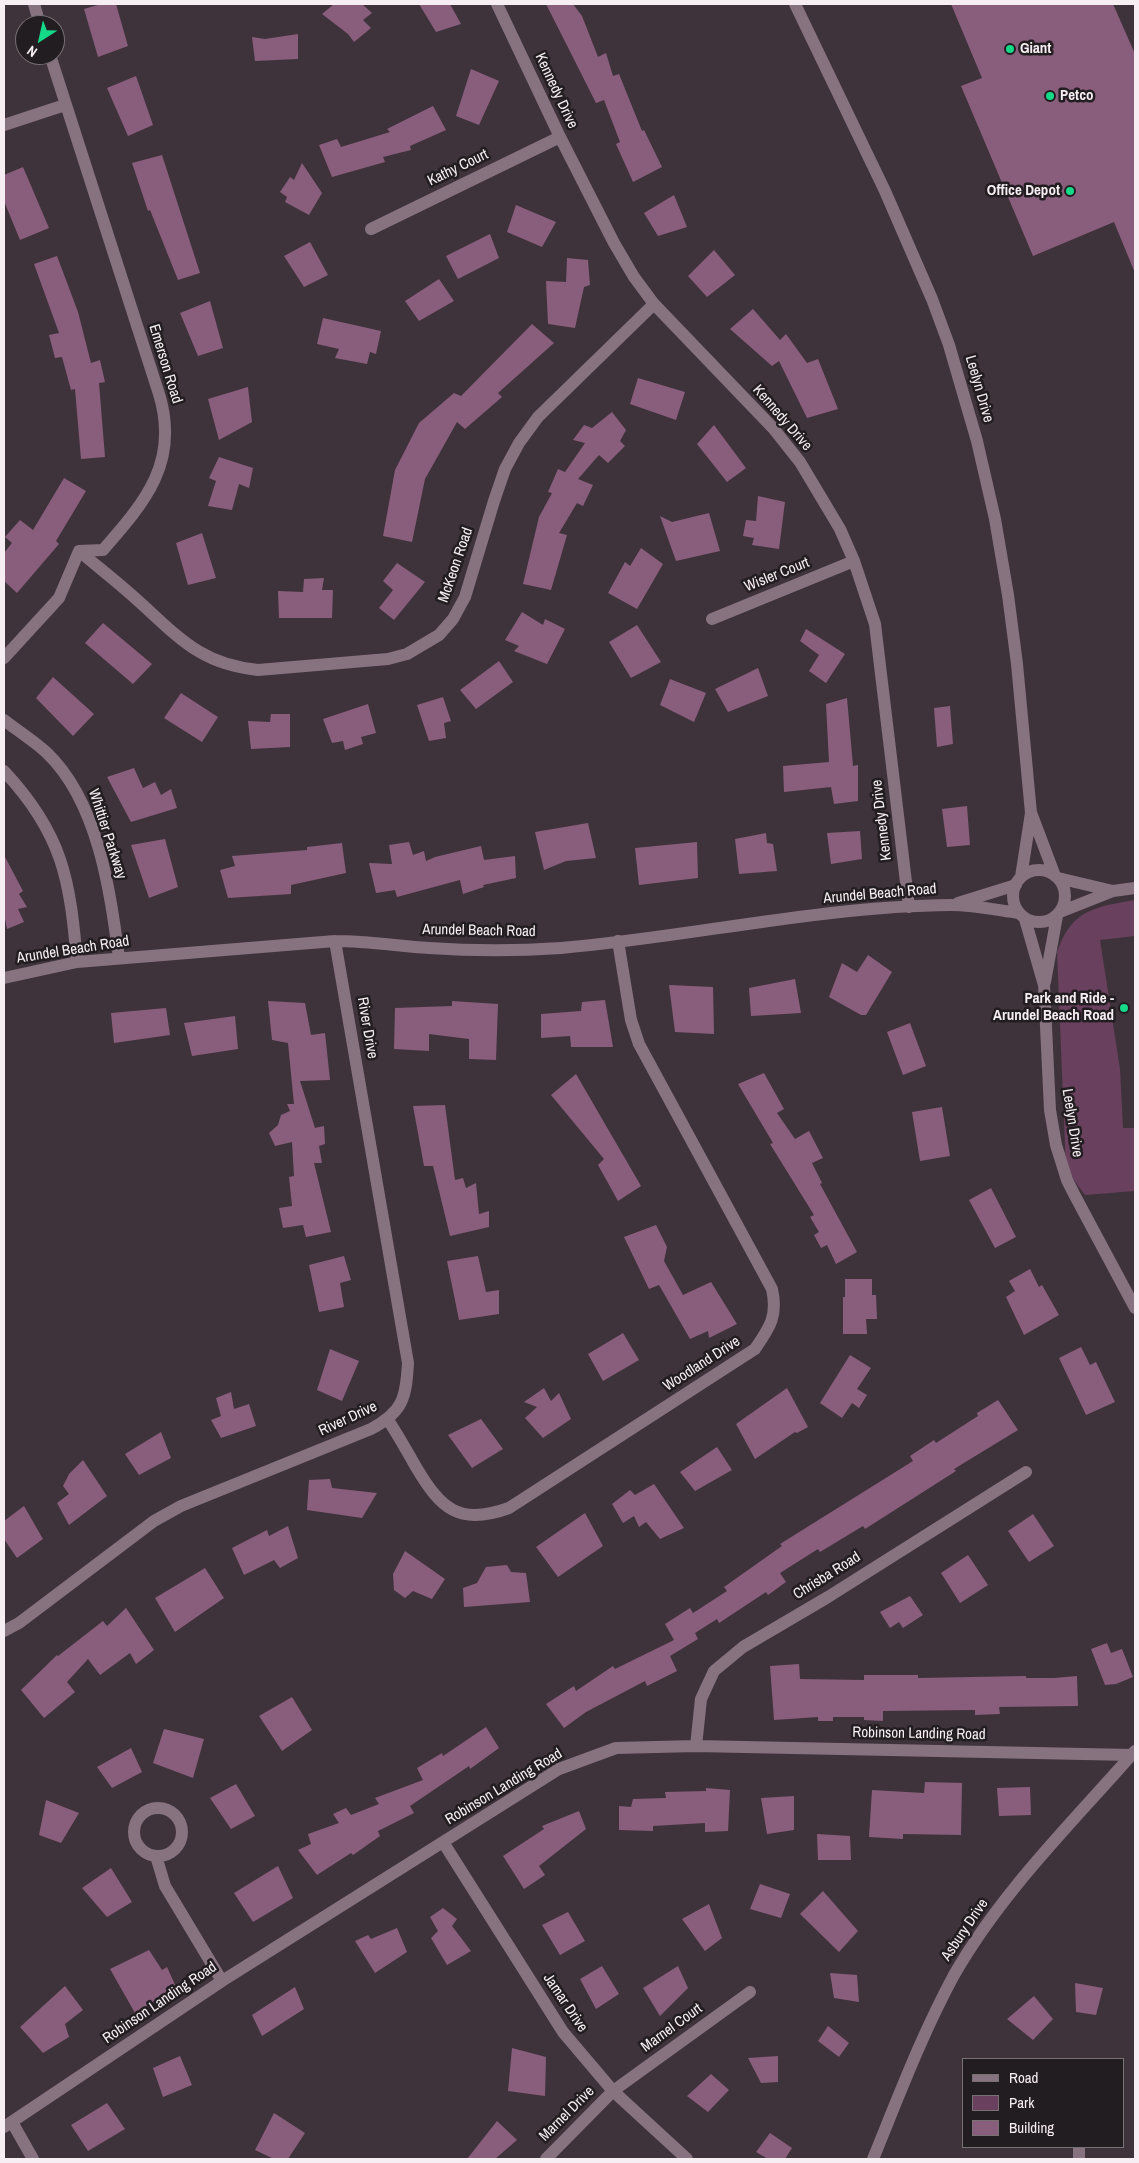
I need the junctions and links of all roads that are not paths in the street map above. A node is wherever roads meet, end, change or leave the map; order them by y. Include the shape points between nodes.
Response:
1 (497, 4) edge
2 (795, 4) edge
3 (53, 65) edge
4 (65, 105) junction
5 (4, 125) edge
6 (560, 137) junction
7 (371, 229) dead end
8 (654, 304) junction
9 (79, 551) junction
10 (854, 561) junction
11 (712, 619) dead end
12 (4, 658) edge
13 (4, 720) edge
14 (4, 771) edge
15 (1031, 812) junction
16 (1057, 877) junction
17 (1018, 881) junction
18 (1135, 888) edge
19 (1113, 891) junction
20 (954, 905) junction
21 (909, 907) junction
22 (1059, 914) junction
23 (1022, 916) junction
24 (335, 941) junction
25 (618, 941) junction
26 (119, 958) junction
27 (77, 962) junction
28 (4, 978) edge
29 (1044, 985) junction
30 (1135, 1308) edge
31 (388, 1420) junction
32 (1026, 1472) dead end
33 (4, 1631) edge
34 (696, 1746) junction
35 (1134, 1753) edge
36 (443, 1842) junction
37 (156, 1856) dead end
38 (222, 1981) junction
39 (750, 1992) dead end
40 (612, 2091) junction
41 (8, 2124) edge
42 (33, 2159) edge
43 (546, 2159) edge
44 (687, 2159) edge
45 (873, 2159) edge

1 - 6 street, Kennedy Drive
2 - 15 street, Leelyn Drive via 909,245 932,299 963,391 995,518 1008,595
3 - 4 street, Emerson Road
4 - 5 street
4 - 9 street, Emerson Road via 162,404 166,438 162,463 136,512 103,550
6 - 7 street, Kathy Court
6 - 8 street, Kennedy Drive via 614,243
8 - 9 street, McKeon Road via 538,417 519,443 494,500 465,597 453,619 439,635 407,654 388,659 258,670 236,668 214,661 178,638
8 - 10 street, Kennedy Drive via 773,428 800,462 825,502
9 - 12 street via 60,598
10 - 11 street, Wisler Court
10 - 21 street, Kennedy Drive via 875,624
13 - 26 street, Whittier Parkway via 46,752 77,791 100,853 112,900
14 - 27 street via 39,814 63,866 70,893
15 - 16 street, Leelyn Drive
15 - 17 street, Leelyn Drive
16 - 17 street via 1034,870
16 - 19 street
16 - 22 street via 1065,891 1064,906
17 - 20 street, Arundel Beach Road
17 - 23 street via 1013,899
18 - 19 street
19 - 22 street
20 - 21 street, Arundel Beach Road
20 - 23 street, Arundel Beach Road
21 - 25 street, Arundel Beach Road
22 - 23 street via 1042,922 1033,922
22 - 29 street, Leelyn Drive
23 - 29 street, Leelyn Drive
24 - 25 street, Arundel Beach Road via 488,951
24 - 26 street, Arundel Beach Road
24 - 31 street, River Drive via 408,1363 402,1403
25 - 31 street, Woodland Drive via 631,1020 639,1044 772,1289 776,1307 773,1320 755,1349 509,1508 490,1515 462,1514 436,1499
26 - 27 street, Arundel Beach Road
27 - 28 street, Arundel Beach Road
29 - 30 street, Leelyn Drive via 1050,1110 1056,1145 1067,1180
31 - 33 street, River Drive via 181,1506 154,1521
32 - 34 street, Chrisba Road via 743,1647 714,1671 700,1699
34 - 35 street, Robinson Landing Road
34 - 36 street, Robinson Landing Road via 616,1748 559,1770
35 - 45 street, Asbury Drive via 1002,1904 955,1975 917,2052
36 - 38 street, Robinson Landing Road
36 - 40 street, Jamar Drive via 563,2032
37 - 38 street via 166,1886
38 - 41 street, Robinson Landing Road
39 - 40 street, Marnel Court
40 - 43 street, Marnel Drive
40 - 44 street, Jamar Drive
41 - 42 street

